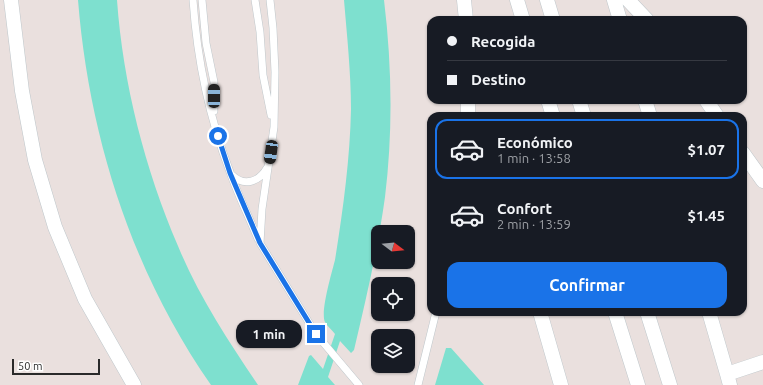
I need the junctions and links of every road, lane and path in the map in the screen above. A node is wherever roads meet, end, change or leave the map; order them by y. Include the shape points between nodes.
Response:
1 (11, 0) edge
2 (193, 0) edge
3 (202, 0) edge
4 (254, 0) edge
5 (270, 0) edge
6 (464, 0) edge
7 (517, 0) edge
8 (547, 0) edge
9 (614, 0) edge
10 (628, 0) edge
11 (466, 16) edge
12 (522, 16) edge
13 (553, 16) edge
14 (619, 16) edge
15 (643, 16) edge
16 (214, 124) junction
17 (274, 127) junction
18 (747, 159) edge
19 (269, 165) junction
20 (230, 173) junction
21 (763, 181) edge
22 (260, 243) junction
23 (435, 316) edge
24 (541, 316) edge
25 (616, 316) edge
26 (647, 316) edge
27 (710, 316) edge
28 (763, 362) edge
29 (729, 379) edge
30 (134, 385) edge
31 (359, 385) edge
32 (418, 385) edge
33 (561, 385) edge
34 (638, 385) edge
35 (670, 385) edge

1 - 30 street via 22,91 35,160 55,227 85,299
2 - 16 lane via 197,43
3 - 16 lane via 206,43 214,82
4 - 17 lane via 260,32 263,75
5 - 17 lane via 275,64
6 - 11 street
7 - 12 street
8 - 13 street
9 - 14 street
10 - 15 street
16 - 20 lane
17 - 19 lane
18 - 21 street
19 - 20 lane via 256,181 241,182
19 - 22 lane
20 - 22 lane
22 - 31 lane via 316,334
23 - 32 lane
24 - 33 street
25 - 34 street
26 - 35 street
27 - 29 street
28 - 29 street

